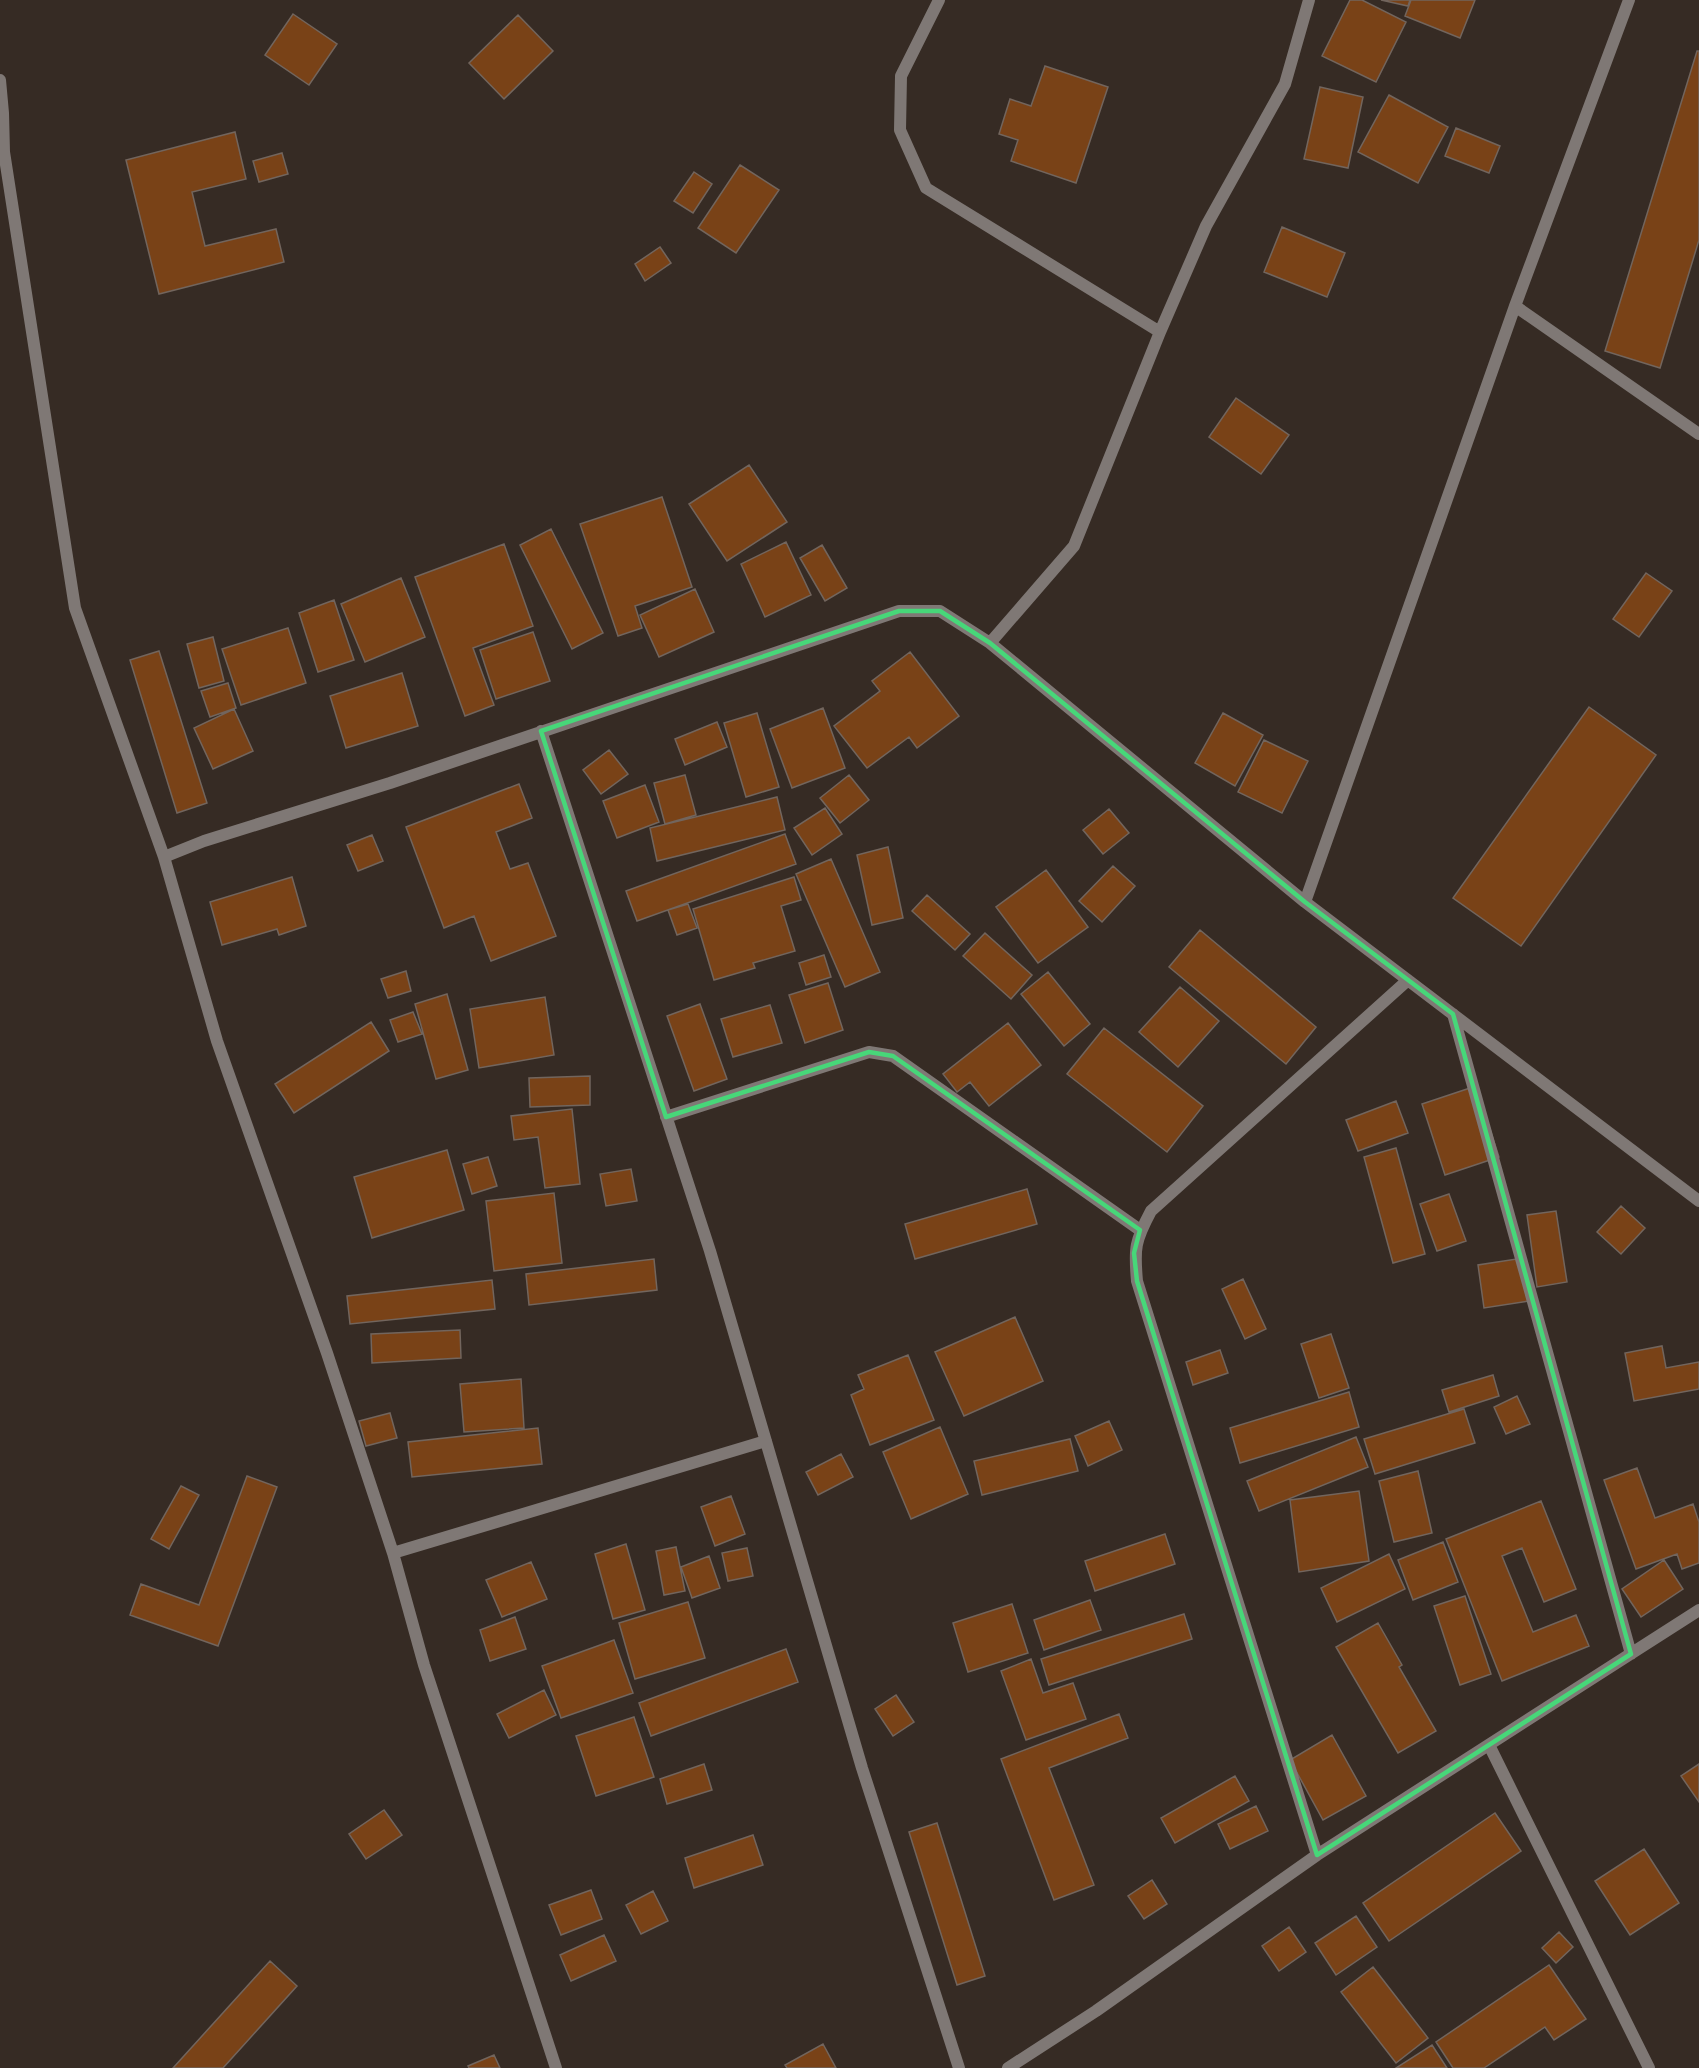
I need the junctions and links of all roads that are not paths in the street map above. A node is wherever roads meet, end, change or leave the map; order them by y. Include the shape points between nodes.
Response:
1 (939, 0) edge
2 (1309, 0) edge
3 (1629, 0) edge
4 (0, 80) edge
5 (2, 113) edge
6 (1515, 306) junction
7 (1160, 332) junction
8 (1699, 434) edge
9 (990, 643) junction
10 (541, 731) junction
11 (164, 857) junction
12 (1305, 902) junction
13 (1408, 980) junction
14 (1453, 1014) junction
15 (666, 1117) junction
16 (1699, 1201) edge
17 (1140, 1230) junction
18 (766, 1441) junction
19 (393, 1553) junction
20 (1699, 1610) edge
21 (1631, 1654) junction
22 (1490, 1745) junction
23 (1317, 1855) junction
24 (556, 2068) edge
25 (959, 2068) edge
26 (1008, 2068) edge
27 (1649, 2068) edge

1 - 7 street via 901,76 900,130 926,188
2 - 7 street via 1285,84 1206,226
3 - 6 street
4 - 5 street
5 - 11 street via 4,152 75,609
6 - 8 street
6 - 12 street
7 - 9 street via 1074,546
9 - 10 street via 940,610 899,611
9 - 12 street
10 - 11 street
10 - 15 street
11 - 19 street via 217,1041
12 - 13 street
13 - 14 street
13 - 17 street via 1151,1211
14 - 16 street
14 - 21 street
15 - 17 street via 869,1052 893,1056
15 - 18 street
17 - 23 street via 1134,1253 1137,1281
18 - 19 street
18 - 25 street via 862,1768
19 - 24 street via 424,1665
20 - 21 street
21 - 22 street
22 - 23 street
22 - 27 street
23 - 26 street via 1096,2011

